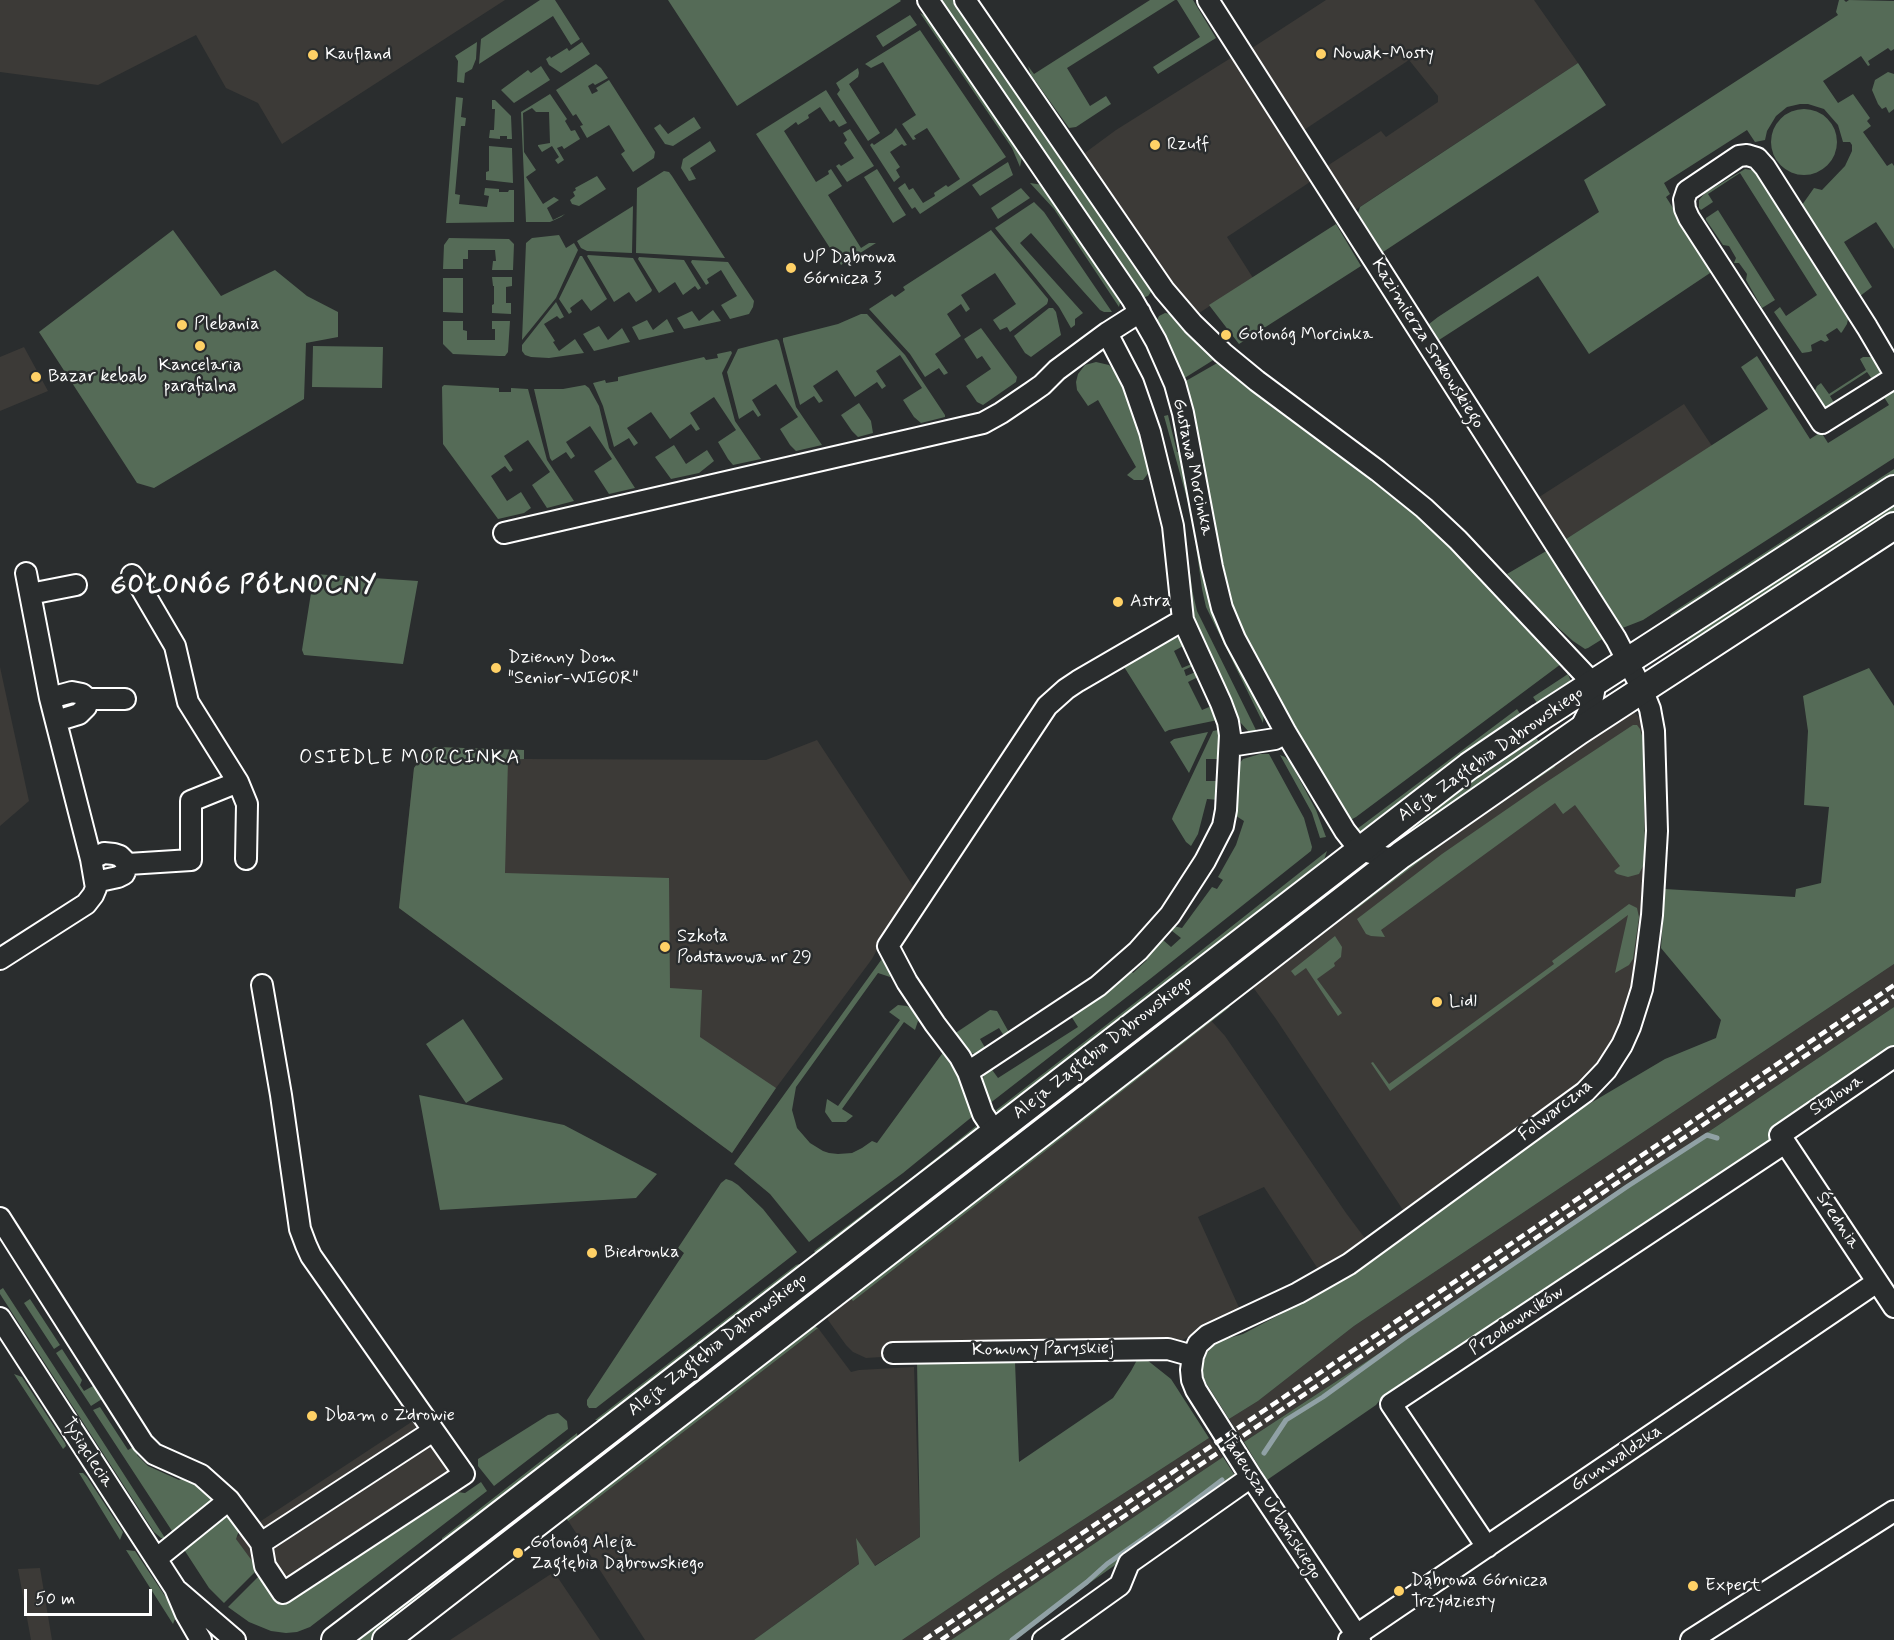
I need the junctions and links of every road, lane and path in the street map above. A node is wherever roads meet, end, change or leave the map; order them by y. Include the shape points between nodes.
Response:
1 (928, 0) edge
2 (965, 0) edge
3 (1208, 0) edge
4 (1140, 312) junction
5 (1107, 333) junction
6 (1894, 373) edge
7 (1894, 378) edge
8 (1894, 489) edge
9 (1894, 526) edge
10 (504, 533) dead end
11 (26, 573) dead end
12 (132, 575) dead end
13 (76, 585) dead end
14 (30, 594) junction
15 (1184, 620) junction
16 (1628, 660) junction
17 (1593, 683) junction
18 (1642, 689) junction
19 (50, 698) junction
20 (88, 699) junction
21 (125, 699) dead end
22 (56, 721) junction
23 (1579, 731) junction
24 (1286, 733) junction
25 (1230, 746) junction
26 (238, 782) junction
27 (1352, 841) junction
28 (1401, 855) junction
29 (91, 859) junction
30 (246, 859) dead end
31 (128, 864) junction
32 (95, 882) junction
33 (0, 959) edge
34 (262, 985) dead end
35 (1160, 1004) junction
36 (1179, 1027) junction
37 (1894, 1057) edge
38 (968, 1072) junction
39 (995, 1132) junction
40 (1782, 1139) junction
41 (0, 1218) edge
42 (1877, 1282) junction
43 (1893, 1303) edge
44 (0, 1318) edge
45 (893, 1353) dead end
46 (1192, 1363) junction
47 (433, 1431) junction
48 (596, 1441) junction
49 (614, 1464) junction
50 (1251, 1478) junction
51 (229, 1500) junction
52 (1894, 1510) edge
53 (261, 1543) junction
54 (1487, 1546) junction
55 (156, 1558) junction
56 (175, 1588) junction
57 (1355, 1638) edge
58 (201, 1640) edge
59 (235, 1640) edge
60 (335, 1640) edge
61 (386, 1640) edge
62 (1042, 1640) edge
63 (1691, 1640) edge

1 - 4 street, Gustawa Morcinka
2 - 17 street via 1164,290 1193,324 1250,376 1424,508
3 - 16 street, Kazimierza Srokowskiego
4 - 5 street
4 - 24 street, Gustawa Morcinka via 1162,353 1179,398 1222,608
5 - 10 street via 1042,385 982,423
5 - 15 street via 1133,383 1150,432 1173,526
6 - 7 street via 1757,158 1739,156 1687,191 1684,200 1689,218 1822,423
8 - 16 street, Aleja Zagłębia Dąbrowskiego
9 - 18 street, Aleja Zagłębia Dąbrowskiego
11 - 14 street
12 - 26 street via 175,646 188,702
13 - 14 street
14 - 19 street
15 - 25 street via 1228,722
15 - 38 street via 1054,698 888,946 907,982
16 - 17 street, Aleja Zagłębia Dąbrowskiego
16 - 18 street, Kazimierza Srokowskiego
17 - 23 street via 1591,707
17 - 27 street, Aleja Zagłębia Dąbrowskiego
18 - 23 street, Aleja Zagłębia Dąbrowskiego
18 - 46 street, Folwarczna via 1652,719 1656,754 1658,831 1652,915 1639,999 1613,1060 1585,1092 1358,1258 1298,1293 1208,1335 1198,1344
19 - 20 street via 72,692
19 - 22 street
20 - 21 street
20 - 22 street via 80,714
22 - 29 street
23 - 28 street, Aleja Zagłębia Dąbrowskiego
24 - 25 street via 1275,739
24 - 27 street, Gustawa Morcinka
25 - 38 street via 1223,826 1210,854 1170,915 1098,987
26 - 30 street via 247,804
26 - 31 street via 191,801 191,860
27 - 28 street via 1388,858
27 - 35 street, Aleja Zagłębia Dąbrowskiego
28 - 36 street, Aleja Zagłębia Dąbrowskiego
29 - 31 street via 104,853 114,854
29 - 32 street
31 - 32 street via 124,874
32 - 33 street via 96,888 86,904
34 - 47 street via 303,1238
35 - 36 street via 1158,1015 1163,1024
35 - 39 street, Aleja Zagłębia Dąbrowskiego
36 - 49 street, Aleja Zagłębia Dąbrowskiego
37 - 40 street, Stalowa
38 - 39 street via 983,1114
39 - 48 street, Aleja Zagłębia Dąbrowskiego
40 - 42 street, Średnia
40 - 54 street, Przodowników via 1391,1404
41 - 51 street via 143,1443 154,1454 201,1475
42 - 43 street, Średnia
42 - 54 street, Grunwaldzka
44 - 55 street, Tysiąclecia
45 - 46 street, Komuny Paryskiej via 1168,1348
46 - 50 street, Tadeusza Urbańskiego via 1196,1390
47 - 53 street
47 - 53 street via 464,1474 284,1593 265,1566
48 - 49 street
48 - 60 street, Aleja Zagłębia Dąbrowskiego
49 - 61 street, Aleja Zagłębia Dąbrowskiego
50 - 57 street, Tadeusza Urbańskiego
50 - 62 street via 1129,1563 1120,1585
51 - 53 street
51 - 55 street
52 - 63 street
54 - 57 street, Grunwaldzka
55 - 56 street, Tysiąclecia
56 - 58 street, Tysiąclecia
56 - 59 street, Tysiąclecia

